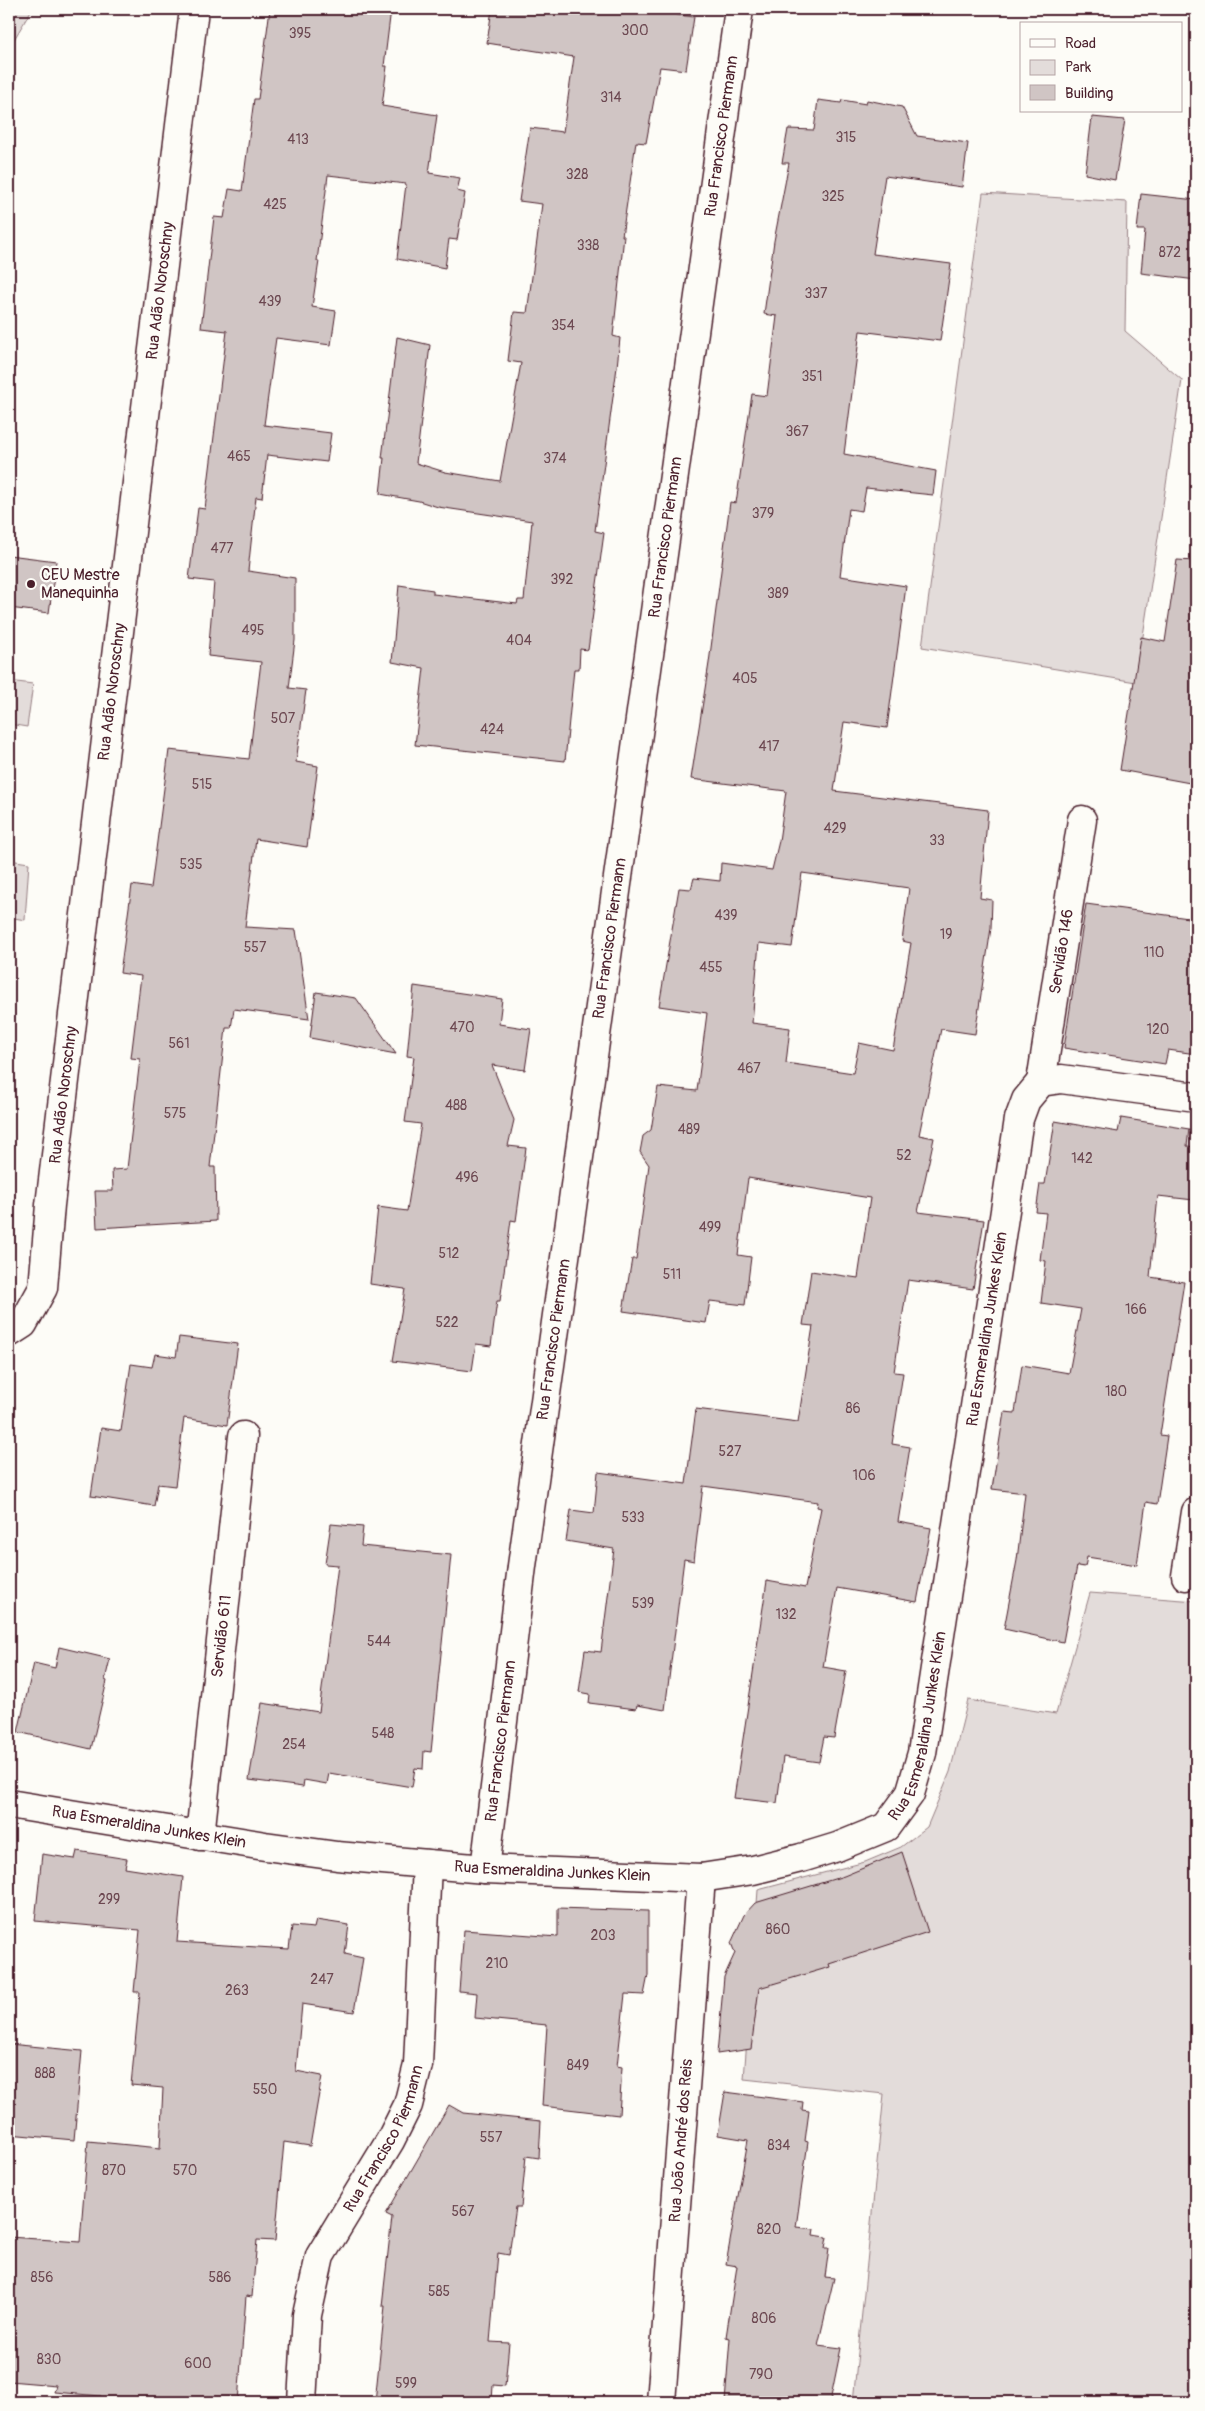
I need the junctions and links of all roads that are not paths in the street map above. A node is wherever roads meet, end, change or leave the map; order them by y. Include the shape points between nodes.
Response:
1 (194, 9) edge
2 (739, 9) edge
3 (1082, 820) dead end
4 (1041, 1082) junction
5 (1196, 1097) edge
6 (9, 1333) edge
7 (244, 1436) dead end
8 (1196, 1512) edge
9 (1186, 1576) dead end
10 (9, 1804) edge
11 (200, 1836) junction
12 (427, 1864) junction
13 (485, 1869) junction
14 (701, 1878) junction
15 (302, 2402) edge
16 (661, 2402) edge

1 - 6 street, Rua Adão Noroschny via 50,1206 43,1288 24,1324
2 - 13 street, Rua Francisco Piermann via 522,1566
3 - 4 street, Servidão 146
4 - 5 street via 1061,1078
4 - 14 street, Rua Esmeraldina Junkes Klein via 1026,1100 1019,1119 922,1753 910,1794 886,1827 878,1831 801,1858
7 - 11 street, Servidão 611
8 - 9 street
10 - 11 street, Rua Esmeraldina Junkes Klein
11 - 12 street, Rua Esmeraldina Junkes Klein
12 - 13 street, Rua Esmeraldina Junkes Klein
12 - 15 street, Rua Francisco Piermann via 418,2065 408,2105 320,2256 307,2315
13 - 14 street, Rua Esmeraldina Junkes Klein
14 - 16 street, Rua João André dos Reis

